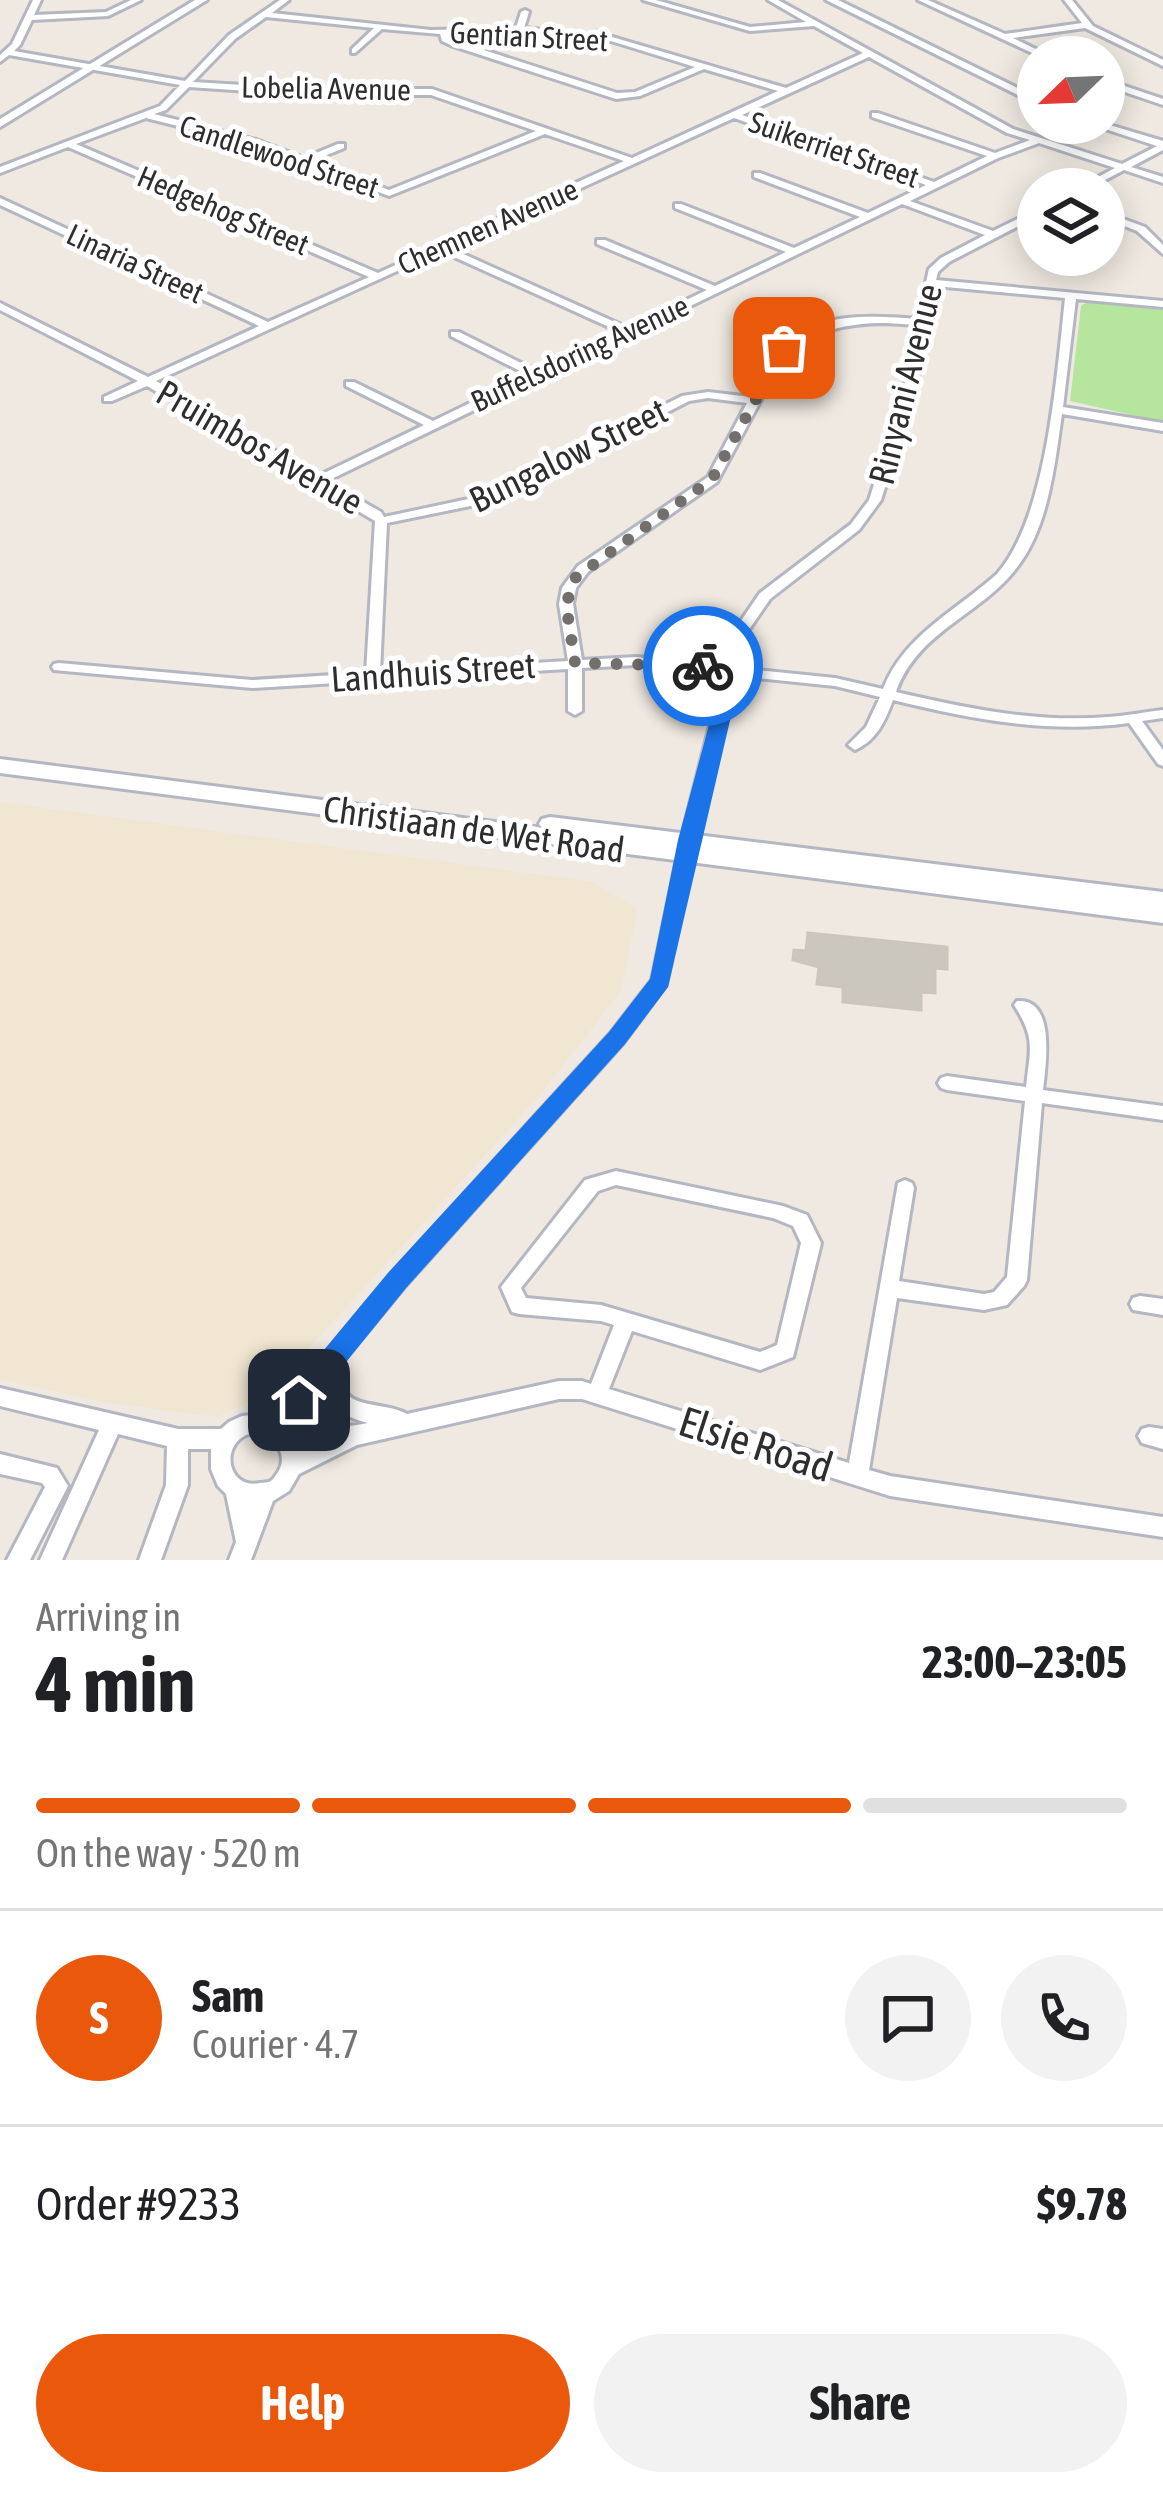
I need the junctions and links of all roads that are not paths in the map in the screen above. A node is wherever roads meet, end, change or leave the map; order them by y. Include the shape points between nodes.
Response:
1 (37, 0) edge
2 (137, 0) edge
3 (202, 0) edge
4 (285, 0) edge
5 (647, 0) edge
6 (772, 0) edge
7 (831, 0) edge
8 (922, 0) edge
9 (1068, 0) edge
10 (525, 12) dead end
11 (264, 14) junction
12 (28, 18) junction
13 (815, 24) junction
14 (1086, 25) junction
15 (380, 27) junction
16 (519, 30) junction
17 (443, 32) junction
18 (1004, 37) junction
19 (1017, 43) edge
20 (355, 51) dead end
21 (868, 54) junction
22 (5, 56) edge
23 (1163, 63) edge
24 (704, 66) junction
25 (94, 68) junction
26 (188, 84) junction
27 (1125, 89) edge
28 (787, 92) junction
29 (1017, 92) edge
30 (1163, 102) edge
31 (734, 115) junction
32 (146, 116) junction
33 (875, 116) dead end
34 (0, 124) edge
35 (544, 130) junction
36 (1017, 131) edge
37 (1125, 134) edge
38 (68, 144) junction
39 (1029, 144) edge
40 (1046, 144) edge
41 (341, 146) dead end
42 (1163, 146) edge
43 (995, 156) junction
44 (633, 161) junction
45 (302, 162) junction
46 (1122, 168) joint
47 (1125, 169) edge
48 (0, 170) edge
49 (757, 175) dead end
50 (1163, 179) edge
51 (934, 185) junction
52 (0, 201) edge
53 (902, 201) junction
54 (678, 206) dead end
55 (869, 217) junction
56 (1017, 223) edge
57 (1125, 223) edge
58 (994, 235) junction
59 (602, 242) dead end
60 (442, 248) junction
61 (1163, 251) edge
62 (794, 252) junction
63 (379, 277) junction
64 (933, 284) junction
65 (715, 290) junction
66 (1071, 296) junction
67 (1163, 304) edge
68 (0, 306) edge
69 (926, 323) junction
70 (269, 327) junction
71 (627, 331) junction
72 (454, 334) dead end
73 (536, 375) junction
74 (149, 382) junction
75 (350, 384) dead end
76 (108, 399) dead end
77 (755, 401) junction
78 (1058, 410) junction
79 (432, 425) junction
80 (1163, 427) edge
81 (320, 480) junction
82 (382, 521) junction
83 (575, 663) junction
84 (58, 667) dead end
85 (733, 669) junction
86 (373, 674) junction
87 (886, 693) junction
88 (575, 711) dead end
89 (1163, 714) edge
90 (1133, 719) junction
91 (855, 745) dead end
92 (0, 756) edge
93 (1163, 761) edge
94 (0, 766) edge
95 (687, 848) junction
96 (1163, 899) edge
97 (1163, 915) edge
98 (1023, 1006) dead end
99 (947, 1083) dead end
100 (1036, 1095) junction
101 (1163, 1113) edge
102 (904, 1188) dead end
103 (888, 1288) junction
104 (1140, 1304) dead end
105 (1163, 1307) edge
106 (626, 1320) junction
107 (336, 1352) junction
108 (597, 1394) junction
109 (0, 1397) edge
110 (299, 1400) junction
111 (414, 1420) junction
112 (112, 1425) junction
113 (264, 1425) junction
114 (353, 1436) junction
115 (228, 1438) junction
116 (289, 1439) junction
117 (183, 1440) junction
118 (0, 1464) edge
119 (218, 1465) junction
120 (292, 1467) junction
121 (857, 1477) junction
122 (236, 1491) junction
123 (266, 1491) junction
124 (1163, 1527) edge
125 (243, 1550) edge
126 (18, 1560) edge
127 (51, 1560) edge
128 (150, 1560) edge

1 - 12 street
2 - 12 street via 112,14
3 - 25 street
4 - 11 street
5 - 13 street via 750,29
6 - 13 street
7 - 29 street
8 - 18 street
9 - 14 street
10 - 16 street
11 - 15 street, Gentian Street
11 - 26 street
12 - 22 street
13 - 21 street
14 - 18 street
14 - 23 street
15 - 17 street, Gentian Street
15 - 20 street
16 - 17 street, Gentian Street
16 - 24 street, Gentian Street via 620,41
17 - 24 street via 451,42 616,96
18 - 19 street
21 - 28 street, Chemnen Avenue
21 - 36 street
22 - 25 street, Lobelia Avenue
24 - 28 street, Gentian Street
25 - 26 street, Lobelia Avenue
25 - 34 street
26 - 32 street
26 - 35 street, Lobelia Avenue via 423,91
27 - 30 street
28 - 31 street, Chemnen Avenue
31 - 44 street, Chemnen Avenue
31 - 51 street, Suikerriet Street
32 - 38 street
32 - 45 street, Candlewood Street
33 - 43 street
35 - 44 street, Lobelia Avenue
35 - 45 street, Candlewood Street via 394,193
37 - 42 street
38 - 48 street
38 - 63 street, Hedgehog Street
39 - 43 street, Buffelsdoring Avenue
40 - 46 street
41 - 45 street
42 - 46 street
43 - 51 street, Buffelsdoring Avenue
44 - 60 street, Chemnen Avenue
47 - 50 street
49 - 55 street
51 - 53 street, Buffelsdoring Avenue
52 - 70 street, Linaria Street
53 - 55 street, Buffelsdoring Avenue
53 - 58 street
54 - 62 street
55 - 62 street, Buffelsdoring Avenue
56 - 58 street, Rinyani Avenue
57 - 61 street
58 - 64 street, Rinyani Avenue via 937,265
59 - 65 street
60 - 63 street, Chemnen Avenue
60 - 71 street
62 - 65 street, Buffelsdoring Avenue
63 - 70 street, Chemnen Avenue
64 - 66 street
64 - 69 street, Rinyani Avenue
65 - 71 street, Buffelsdoring Avenue
66 - 67 street
66 - 78 street
68 - 74 street, Pruimbos Avenue
69 - 77 street via 861,318 821,327 780,353
69 - 85 street, Rinyani Avenue via 875,500 855,526 756,606
70 - 74 street, Chemnen Avenue
71 - 73 street, Buffelsdoring Avenue
72 - 73 street
73 - 79 street, Buffelsdoring Avenue
74 - 76 street, Chemnen Avenue
74 - 81 street, Pruimbos Avenue
75 - 79 street
77 - 82 street, Bungalow Street via 691,397 491,498
77 - 83 street via 712,479 576,577 566,604
78 - 80 street
78 - 87 street via 1026,544 1004,574 906,657
79 - 81 street, Buffelsdoring Avenue
81 - 82 street, Pruimbos Avenue
82 - 86 street, Pruimbos Avenue
83 - 85 street, Landhuis Street
83 - 86 street, Landhuis Street
83 - 88 street
84 - 86 street, Landhuis Street via 242,684
85 - 87 street, Landhuis Street
85 - 95 street, Rinyani Avenue
87 - 90 street, Landhuis Street via 1031,721
87 - 91 street via 870,735
89 - 90 street, Landhuis Street
90 - 93 street
92 - 95 main road, Christiaan de Wet Road
94 - 95 main road, Christiaan de Wet Road
95 - 96 main road, Christiaan de Wet Road
95 - 97 main road, Christiaan de Wet Road
95 - 107 street, Rinyani Avenue via 660,981
98 - 100 street via 1038,1032
99 - 100 street
100 - 101 street
100 - 103 street via 1017,1280 1000,1299 984,1302
102 - 103 street
103 - 121 street
104 - 105 street
106 - 106 street via 773,1359 790,1345 808,1229 776,1211 662,1187 616,1178 592,1185 511,1295 535,1310
106 - 108 street
107 - 110 street, Rinyani Avenue
107 - 111 street via 329,1383 340,1403 365,1416
108 - 111 street, Elsie Road via 559,1390
108 - 121 street, Elsie Road
109 - 112 street
110 - 113 street
110 - 116 street
111 - 114 street, Elsie Road
112 - 117 street
112 - 127 street
113 - 115 street
113 - 116 street
114 - 116 street, Elsie Road
114 - 120 street, Elsie Road
115 - 117 street
115 - 119 street
116 - 120 street
117 - 119 street
117 - 128 street via 177,1486
118 - 126 street via 49,1475 57,1486
119 - 122 street
120 - 123 street
121 - 124 street, Elsie Road
122 - 123 street
122 - 125 street
123 - 125 street

